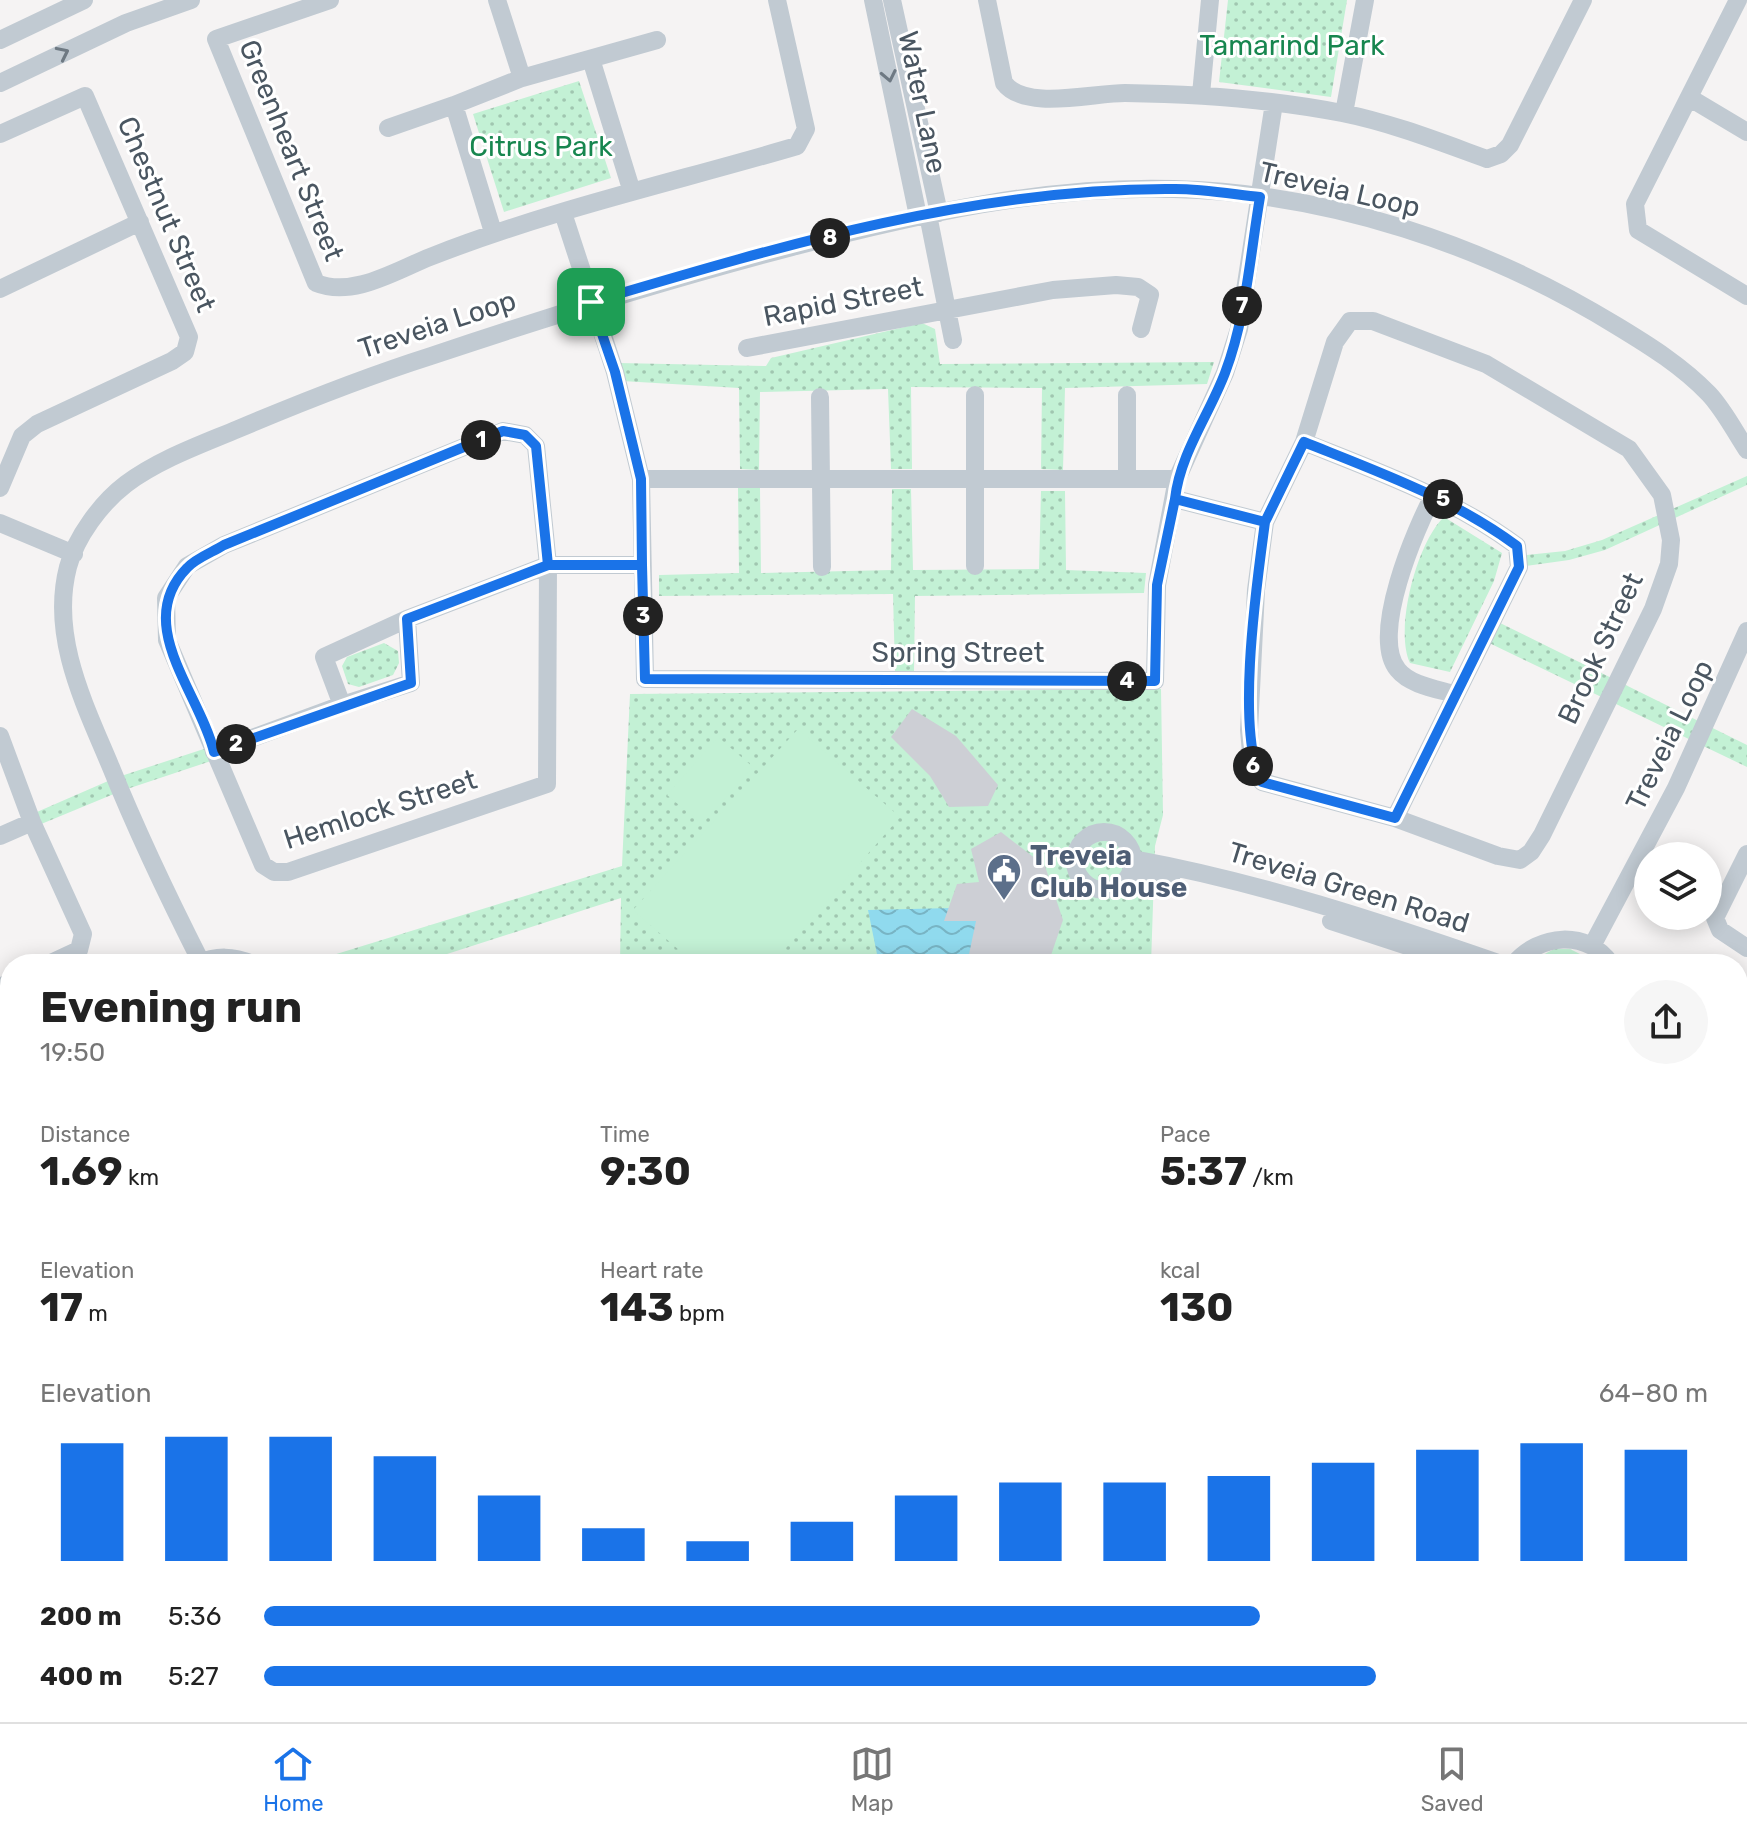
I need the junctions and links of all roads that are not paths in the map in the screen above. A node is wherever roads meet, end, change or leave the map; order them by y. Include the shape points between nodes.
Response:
1 (84, 0) edge
2 (191, 0) edge
3 (330, 0) edge
4 (497, 0) edge
5 (777, 0) edge
6 (873, 0) edge
7 (892, 0) edge
8 (987, 0) edge
9 (1210, 0) edge
10 (1365, 0) edge
11 (1583, 0) edge
12 (1738, 0) edge
13 (0, 40) edge
14 (657, 40) dead end
15 (591, 59) junction
16 (522, 78) junction
17 (0, 83) edge
18 (1201, 94) junction
19 (1690, 98) junction
20 (1274, 103) junction
21 (454, 105) junction
22 (1344, 113) junction
23 (388, 128) dead end
24 (1747, 132) edge
25 (0, 134) edge
26 (632, 192) junction
27 (1260, 197) junction
28 (563, 213) junction
29 (928, 215) junction
30 (140, 222) junction
31 (493, 232) junction
32 (0, 289) edge
33 (1747, 296) edge
34 (591, 302) junction
35 (950, 309) junction
36 (1141, 329) dead end
37 (953, 340) dead end
38 (747, 348) dead end
39 (975, 395) dead end
40 (1127, 395) dead end
41 (820, 397) dead end
42 (1304, 442) junction
43 (1747, 450) edge
44 (1127, 477) junction
45 (641, 479) junction
46 (823, 479) junction
47 (974, 479) junction
48 (1177, 479) junction
49 (0, 488) edge
50 (1434, 494) junction
51 (1175, 499) junction
52 (1265, 522) junction
53 (0, 523) edge
54 (74, 554) junction
55 (548, 565) junction
56 (642, 565) junction
57 (975, 566) dead end
58 (822, 567) dead end
59 (407, 619) junction
60 (1747, 631) edge
61 (1454, 694) junction
62 (342, 705) junction
63 (0, 736) edge
64 (214, 752) junction
65 (1395, 818) junction
66 (32, 822) junction
67 (0, 836) edge
68 (1747, 854) edge
69 (1592, 946) junction
70 (1747, 948) edge
71 (70, 954) edge
72 (195, 954) edge
73 (1431, 954) edge
74 (1470, 954) edge
75 (1526, 954) edge
76 (1600, 954) edge

1 - 13 street
17 -> 2 street via 126,23
3 - 31 street, Greenheart Street via 216,39 316,283 330,289 356,287
4 - 16 street
5 - 26 street, Greenheart Street via 806,129 797,146
6 -> 29 street, Water Lane
7 - 29 street, Water Lane
8 - 18 street via 1004,83 1013,94 1026,99
9 - 18 street
10 - 22 street
11 - 22 street via 1501,154 1487,159
12 - 19 street
14 - 15 street
15 - 16 street
15 - 26 street
16 - 21 street
18 - 20 street
19 - 24 street
19 - 33 street via 1635,204 1638,230
20 - 22 street
20 - 27 street, Spring Street
21 - 23 street
21 - 31 street
25 - 30 street, Chestnut Street via 85,96
26 - 28 street, Greenheart Street
27 - 29 street, Treveia Loop via 1179,189 1110,190 990,202
27 - 43 street, Treveia Loop via 1362,216 1520,273 1663,354 1711,396
27 - 48 street, Spring Street via 1239,329
28 - 31 street, Greenheart Street
28 - 34 street
29 - 34 street, Treveia Loop
29 - 35 street, Rapid Street
30 - 32 street
30 - 49 street, Chestnut Street via 189,337 185,352 37,424 22,436
34 - 45 street, Spring Street via 615,372
34 - 54 street, Treveia Loop via 348,383 172,456 123,486 85,529
35 - 36 street, Rapid Street via 1053,290 1138,287 1150,295
35 - 37 street, Rapid Street
35 - 38 street, Rapid Street
39 - 47 street
40 - 44 street
41 - 46 street
42 - 50 street
42 - 52 street, Brook Street
42 - 65 street, Brook Street via 1335,342 1350,321 1373,321 1486,364 1629,449 1662,495 1671,540 1669,564 1653,609 1531,852 1520,860 1498,856
44 - 47 street
44 - 48 street
45 - 46 street
45 - 56 street, Spring Street
46 - 47 street
46 - 58 street
47 - 57 street
48 - 51 street, Spring Street
50 - 61 street via 1395,588 1390,657 1410,680
50 - 61 street via 1517,546 1519,567
51 - 52 street
51 - 56 street, Spring Street via 1157,585 1155,681 645,679
52 - 65 street, Brook Street via 1254,621 1252,764 1262,782
53 - 54 street
54 - 72 street, Treveia Loop via 63,618 73,676 145,851
55 - 56 street
55 - 59 street
55 - 64 street, Hemlock Street via 547,784 288,872 274,872 263,865
55 - 64 street, Hemlock Street via 536,446 525,435 503,431 224,545 187,566 166,598 167,640
59 - 62 street via 411,683
59 - 62 street via 324,657
60 - 69 street, Treveia Loop via 1676,788
61 - 65 street
62 - 64 street
63 - 66 street
66 - 67 street
66 - 71 street via 83,934 79,950
68 - 70 street via 1715,918 1720,930
69 - 75 street via 1556,939
69 - 76 street
73 - 74 street, Treveia Green Road via 1290,908 1132,866 1206,872

